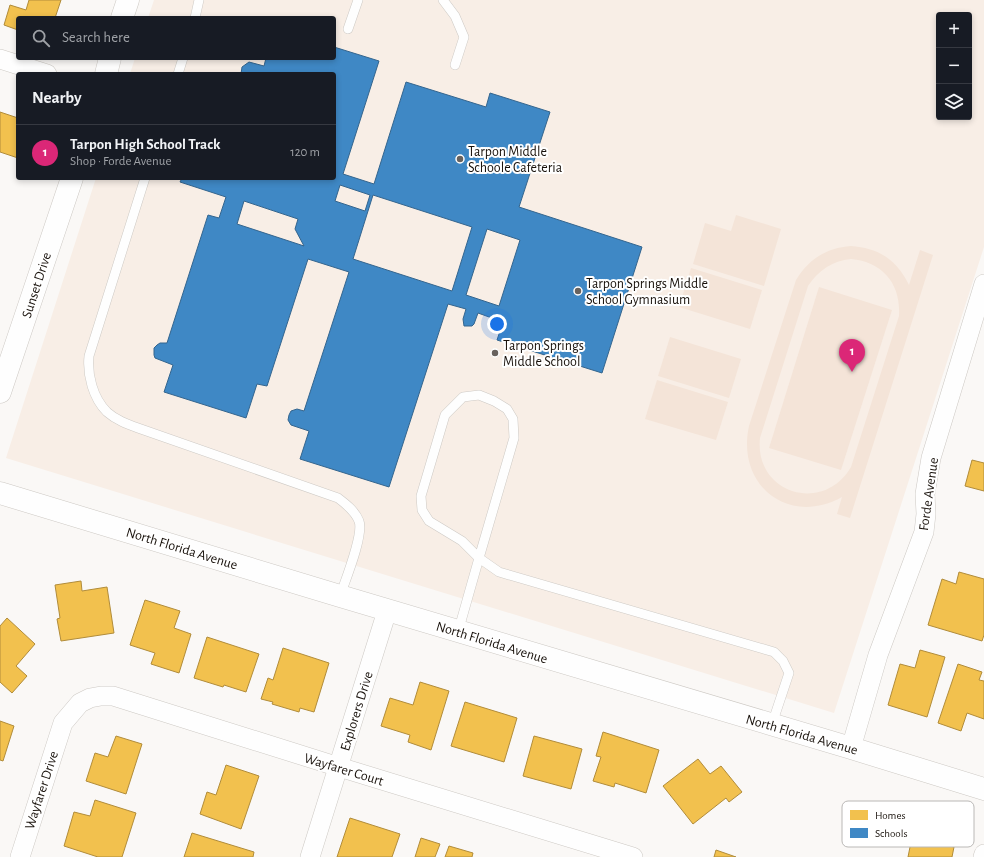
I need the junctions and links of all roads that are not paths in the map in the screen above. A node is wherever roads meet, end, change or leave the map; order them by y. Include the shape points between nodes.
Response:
1 (128, 0) edge
2 (199, 0) edge
3 (358, 0) edge
4 (443, 0) edge
5 (123, 16) edge
6 (196, 16) edge
7 (348, 29) dead end
8 (0, 59) edge
9 (110, 60) edge
10 (182, 60) edge
11 (455, 65) dead end
12 (42, 72) edge
13 (106, 72) edge
14 (179, 72) edge
15 (71, 180) edge
16 (144, 180) edge
17 (984, 284) edge
18 (0, 392) edge
19 (0, 493) edge
20 (479, 558) junction
21 (340, 596) junction
22 (387, 611) junction
23 (458, 632) junction
24 (63, 722) joint
25 (772, 724) junction
26 (851, 748) junction
27 (339, 767) junction
28 (984, 789) edge
29 (20, 857) edge
30 (310, 857) edge
31 (633, 857) edge

1 - 5 street
2 - 6 lane
3 - 7 lane
4 - 11 lane via 455,16 464,37
8 - 12 street
9 - 13 street
10 - 14 lane
15 - 18 street, Sunset Drive
16 - 21 lane via 89,356 88,366 94,390 108,412 121,421 338,498 348,506 355,513 360,531
17 - 26 street, Forde Avenue via 931,458 925,494 924,532 878,655
19 - 21 street, North Florida Avenue
20 - 20 lane via 514,438 513,419 507,409 494,400 479,395 463,397 445,415 421,496 422,510 429,521 462,541
20 - 23 lane
20 - 25 lane via 499,572 774,652 783,661 789,673
21 - 22 street, North Florida Avenue
22 - 23 street, North Florida Avenue
22 - 27 street, Explorers Drive
23 - 25 street, North Florida Avenue
24 - 27 street, Wayfarer Court via 80,703 95,697 113,696
24 - 29 street, Wayfarer Drive
25 - 26 street, North Florida Avenue
26 - 28 street, North Florida Avenue
27 - 30 street, Explorers Drive
27 - 31 street, Wayfarer Court

